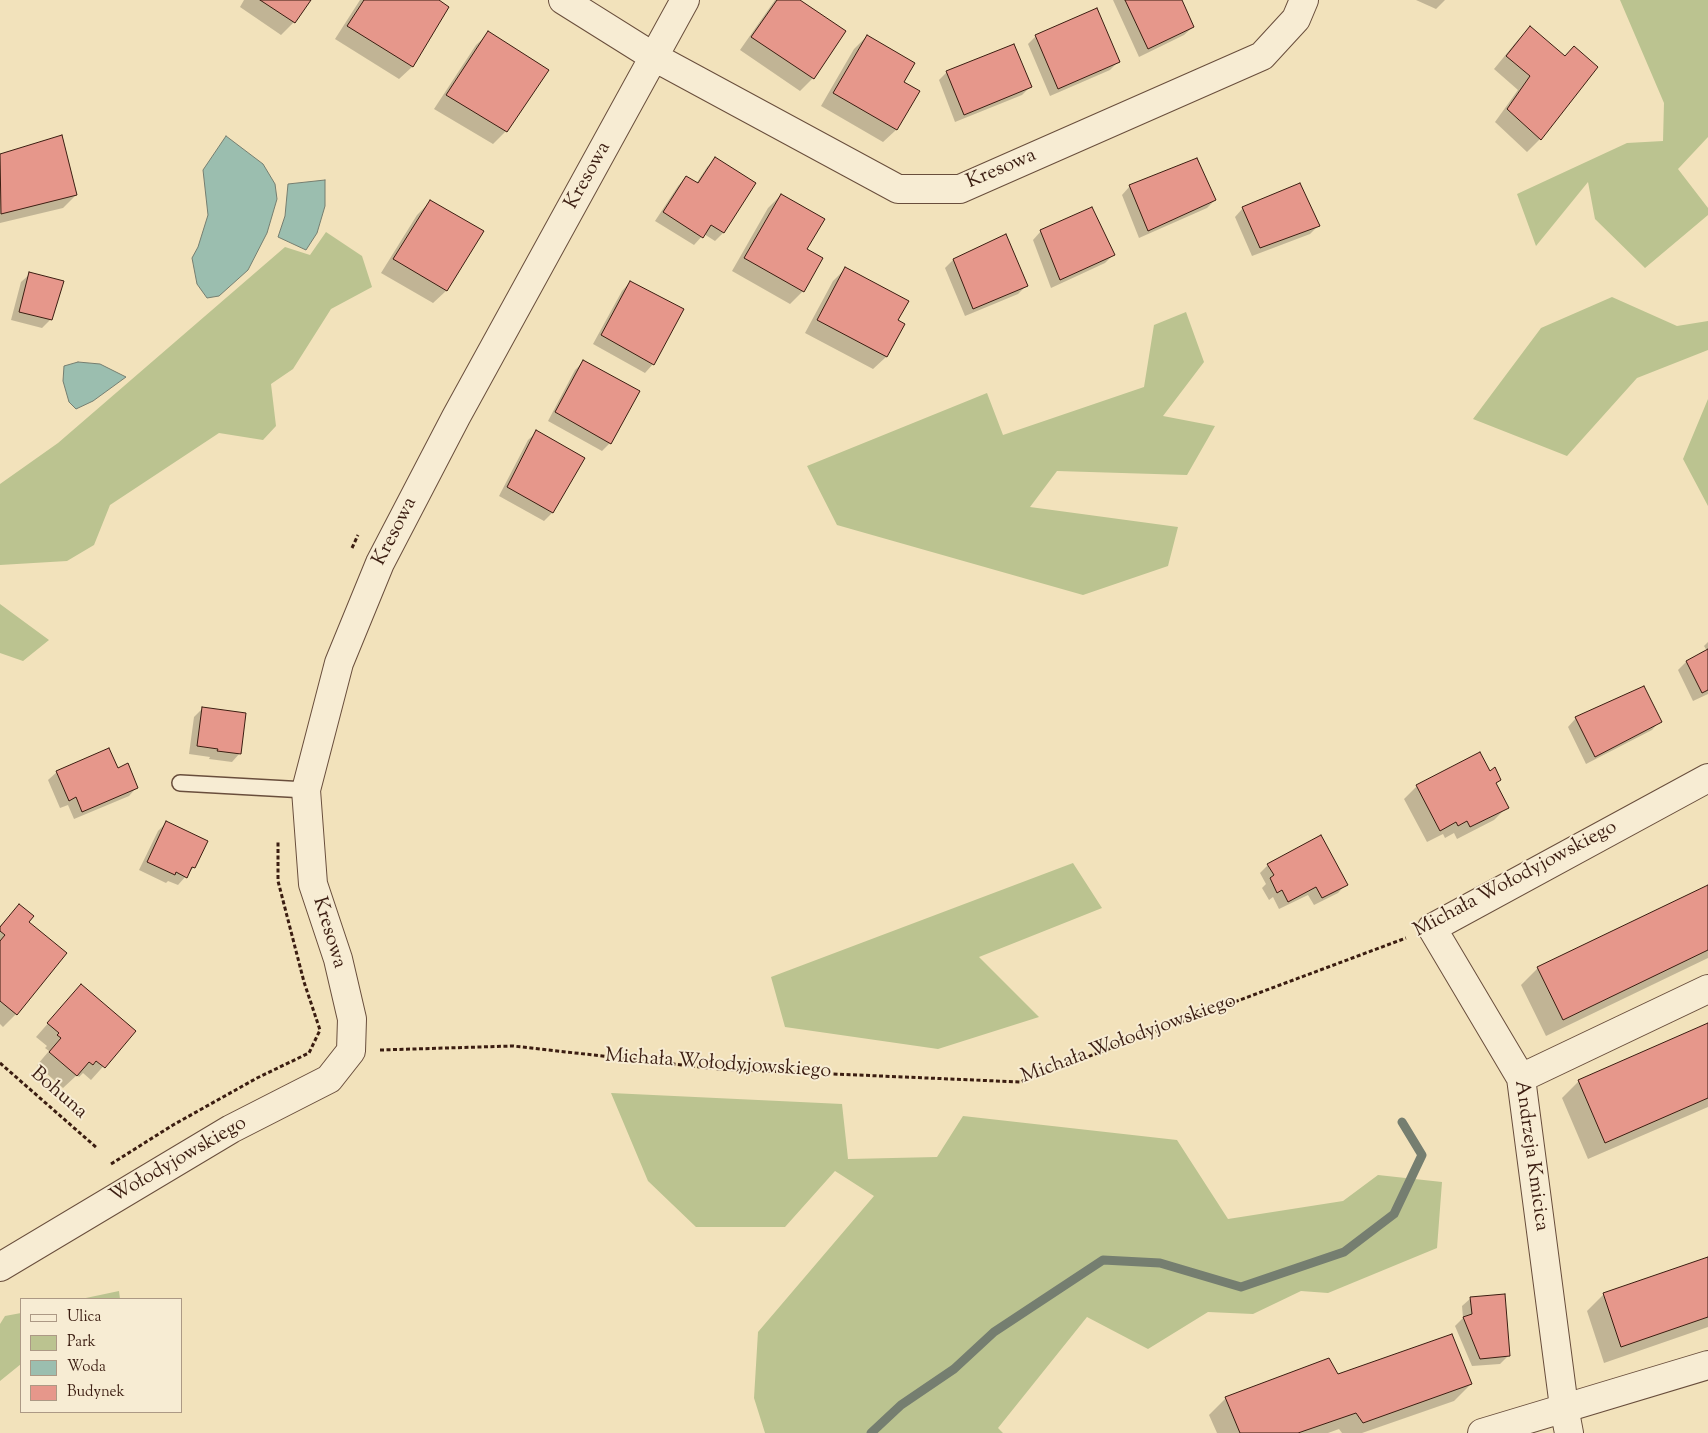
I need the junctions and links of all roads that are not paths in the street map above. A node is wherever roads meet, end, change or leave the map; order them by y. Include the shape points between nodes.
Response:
1 (563, 0) edge
2 (685, 0) edge
3 (1304, 0) edge
4 (654, 57) junction
5 (1708, 778) edge
6 (180, 783) dead end
7 (306, 790) junction
8 (1432, 928) joint
9 (1708, 989) edge
10 (351, 1051) joint
11 (1522, 1078) junction
12 (0, 1267) edge
13 (1708, 1365) edge
14 (1567, 1420) edge
15 (1482, 1433) edge

1 - 4 street, Kresowa
2 - 4 street, Kresowa
3 - 4 street, Kresowa via 1296,18 1262,56 960,189 898,189
4 - 7 street, Kresowa via 456,417 380,563 339,664
5 - 8 street, Michała Wołodyjowskiego
6 - 7 lane
7 - 10 street, Kresowa via 313,884 338,959 352,1019
8 - 11 street, Andrzeja Kmicica
9 - 11 street
10 - 12 street, Wołodyjowskiego via 329,1079 231,1129
11 - 14 street, Andrzeja Kmicica
13 - 14 street
14 - 15 street

